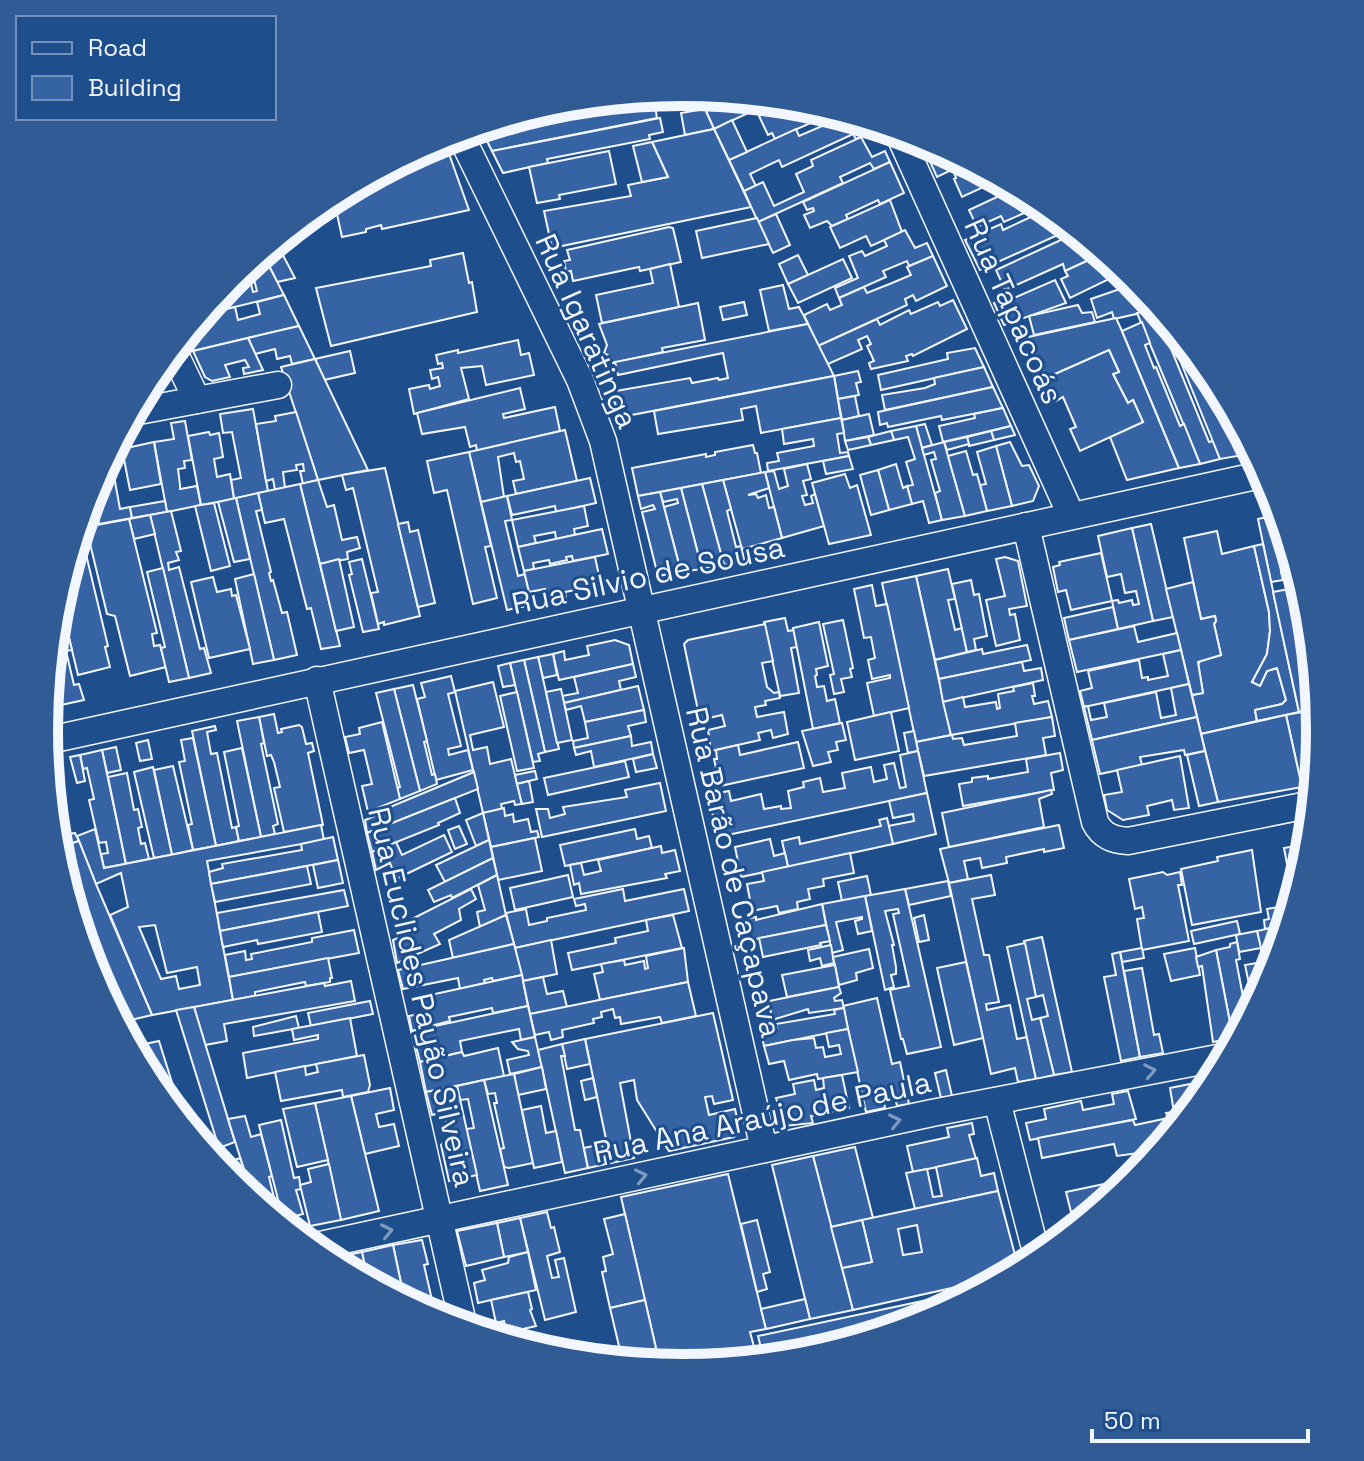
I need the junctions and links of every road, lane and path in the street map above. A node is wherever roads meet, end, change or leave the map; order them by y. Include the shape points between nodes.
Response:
1 (466, 146) edge
2 (905, 148) edge
3 (179, 362) edge
4 (278, 385) dead end
5 (197, 400) junction
6 (147, 409) edge
7 (1252, 477) edge
8 (1071, 515) junction
9 (1026, 526) junction
10 (642, 609) junction
11 (317, 680) junction
12 (58, 738) edge
13 (1302, 806) edge
14 (1212, 1059) edge
15 (997, 1101) junction
16 (764, 1149) junction
17 (440, 1220) junction
18 (327, 1244) edge
19 (1034, 1245) edge
20 (461, 1314) edge

1 - 10 street, Rua Igaratinga via 580,380 603,441
2 - 8 street, Rua Tapacoás
3 - 5 street
4 - 5 street
5 - 6 street
7 - 8 street, Rua Silvio de Sousa
8 - 9 street, Rua Silvio de Sousa
9 - 10 street, Rua Silvio de Sousa
9 - 13 street via 1100,831 1128,841
10 - 11 street, Rua Silvio de Sousa
10 - 16 street, Rua Barão de Caçapava
11 - 12 street, Rua Silvio de Sousa
11 - 17 street, Rua Euclides Payão Silveira
15 -> 14 street, Rua Ana Araújo de Paula
16 -> 15 street, Rua Ana Araújo de Paula
15 - 19 street
17 -> 16 street, Rua Ana Araújo de Paula
18 -> 17 street, Rua Ana Araújo de Paula
17 - 20 street, Rua Euclides Payão Silveira

